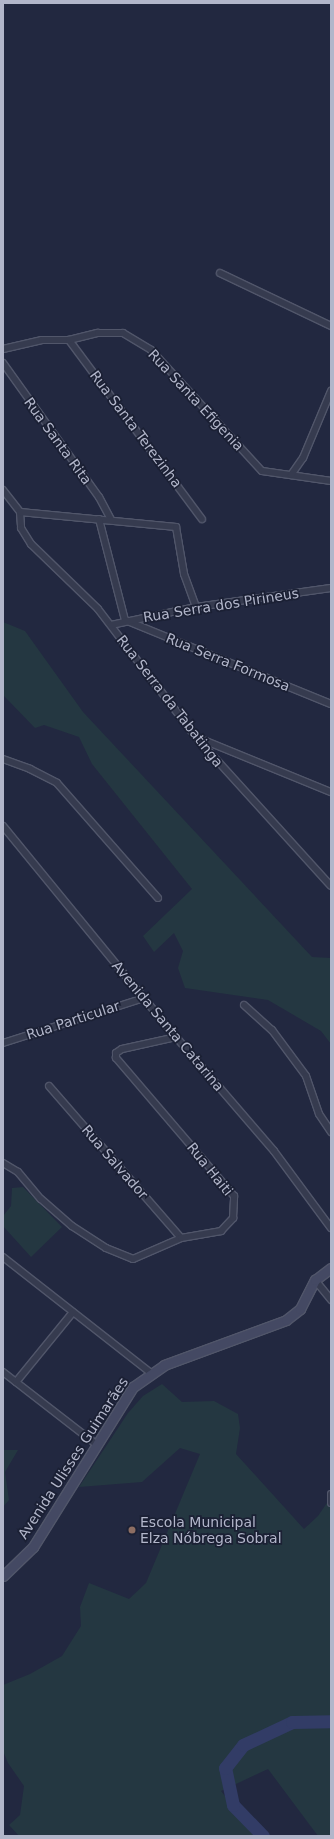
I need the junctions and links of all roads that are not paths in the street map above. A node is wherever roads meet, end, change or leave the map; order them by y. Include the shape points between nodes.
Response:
1 (220, 273) dead end
2 (331, 326) edge
3 (69, 340) junction
4 (3, 348) edge
5 (3, 363) edge
6 (331, 391) edge
7 (291, 475) junction
8 (331, 481) edge
9 (3, 490) edge
10 (20, 512) junction
11 (99, 519) junction
12 (202, 519) dead end
13 (111, 520) junction
14 (331, 588) edge
15 (196, 607) junction
16 (125, 620) junction
17 (111, 625) junction
18 (331, 704) edge
19 (195, 736) junction
20 (3, 759) edge
21 (331, 792) edge
22 (3, 826) edge
23 (331, 886) edge
24 (158, 898) dead end
25 (144, 998) junction
26 (244, 1005) dead end
27 (176, 1038) junction
28 (3, 1043) edge
29 (49, 1086) dead end
30 (331, 1132) edge
31 (3, 1163) edge
32 (331, 1228) edge
33 (181, 1238) junction
34 (3, 1257) edge
35 (331, 1268) edge
36 (315, 1280) junction
37 (331, 1300) edge
38 (73, 1312) junction
39 (3, 1372) edge
40 (151, 1373) junction
41 (16, 1382) junction
42 (97, 1445) junction
43 (331, 1494) edge
44 (331, 1503) edge
45 (3, 1576) edge

1 - 2 street
3 - 4 street, Rua Santa Efigenia via 42,340
3 - 7 street, Rua Santa Efigenia via 114,332 138,340 181,380 262,471
3 - 12 street, Rua Santa Terezinha
5 - 13 street, Rua Santa Rita via 99,497
6 - 7 street via 303,458
7 - 8 street, Rua Santa Efigenia
9 - 10 street
10 - 11 street
10 - 17 street, Rua Serra da Tabatinga via 21,528 30,544 76,586
11 - 13 street
11 - 16 street
13 - 15 street via 176,527 184,574
14 - 15 street, Rua Serra dos Pirineus
15 - 16 street, Rua Serra dos Pirineus
16 - 17 street, Rua Serra dos Pirineus
16 - 18 street, Rua Serra Formosa
17 - 19 street, Rua Serra da Tabatinga
19 - 21 street
19 - 23 street, Rua Serra da Tabatinga
20 - 24 street via 30,769 57,784
22 - 25 street, Avenida Santa Catarina
25 - 27 street, Avenida Santa Catarina
25 - 28 street, Rua Particular
26 - 30 street via 272,1030 306,1076 319,1114
27 - 32 street, Avenida Santa Catarina via 274,1151
27 - 33 street, Rua Haiti via 122,1049 116,1056 234,1196 233,1218 221,1231
29 - 33 street, Rua Salvador
31 - 33 street, Rua Haiti via 18,1172 60,1217 106,1248 133,1259
34 - 38 street
35 - 36 main road, Avenida Ulisses Guimarães
36 - 37 street
36 - 40 main road, Avenida Ulisses Guimarães via 300,1309 286,1320 164,1365
38 - 40 street
38 - 41 street
39 - 41 street
40 - 42 main road, Avenida Ulisses Guimarães via 133,1387
41 - 42 street
42 - 45 main road, Avenida Ulisses Guimarães via 33,1547
43 - 44 street

